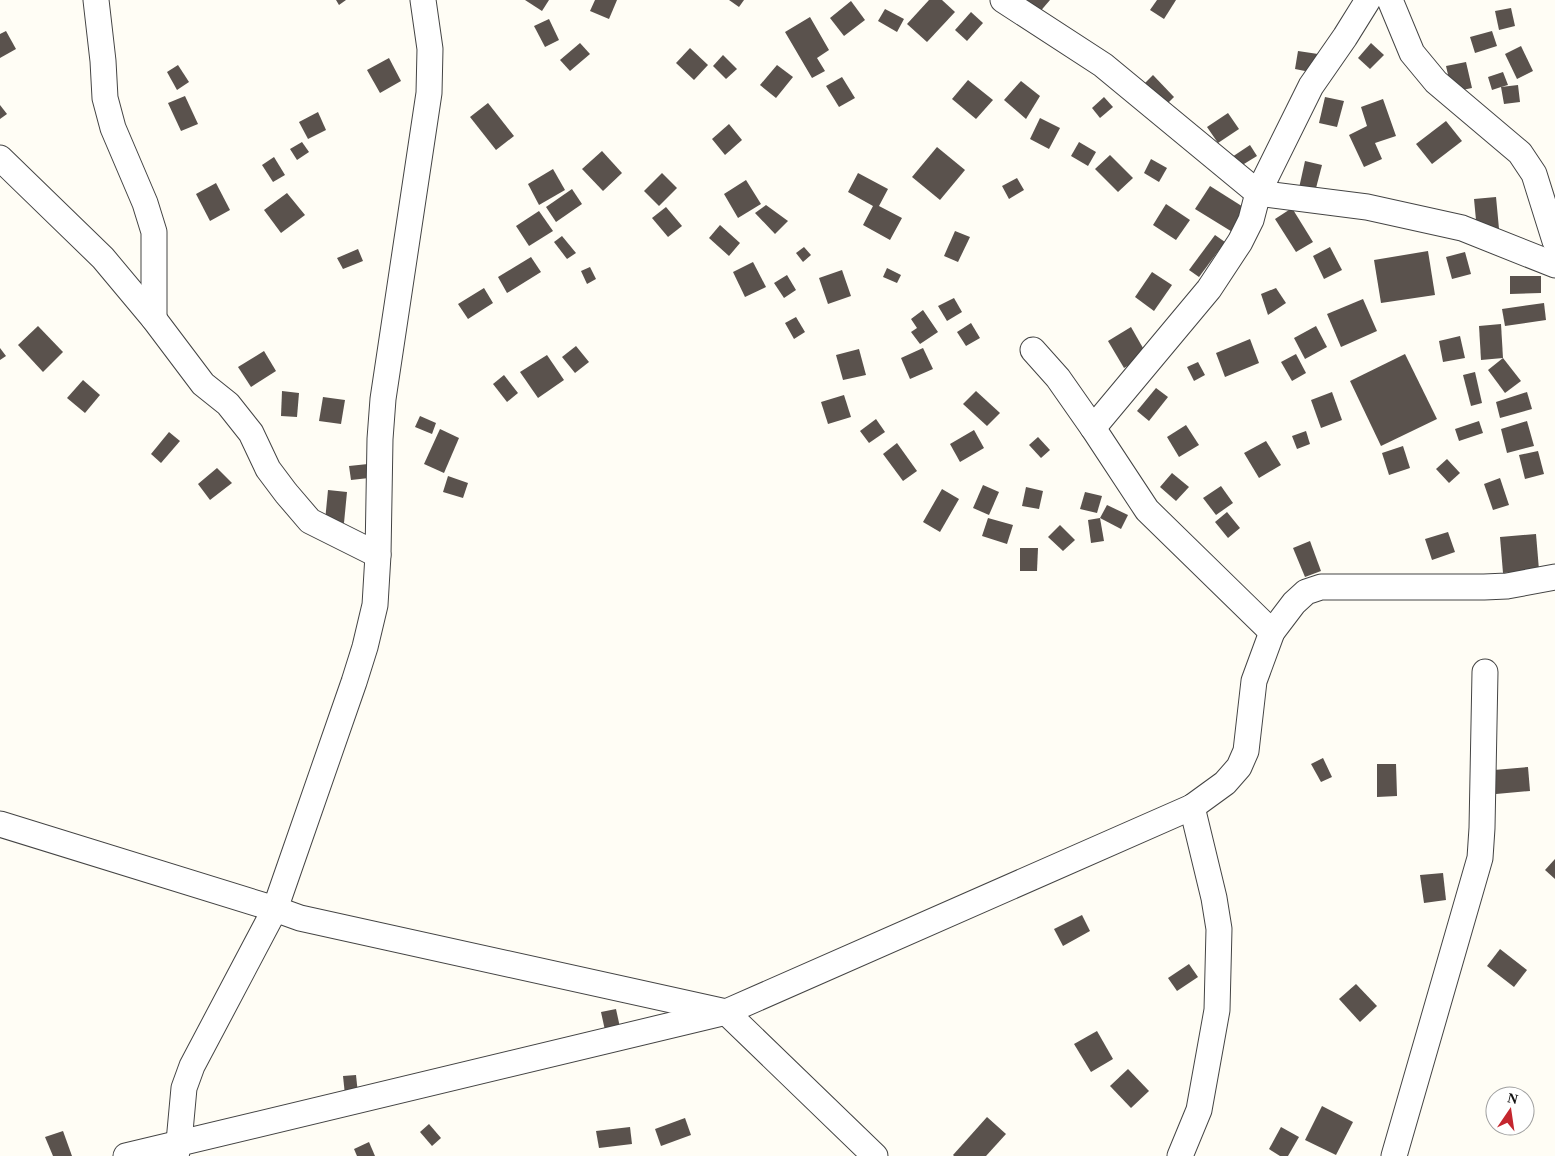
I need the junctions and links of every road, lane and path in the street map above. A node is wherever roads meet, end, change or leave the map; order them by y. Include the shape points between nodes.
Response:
1 (96, 0) edge
2 (423, 0) edge
3 (1003, 0) edge
4 (1368, 0) edge
5 (1390, 0) edge
6 (4, 170) edge
7 (1258, 193) junction
8 (1555, 241) edge
9 (1555, 264) edge
10 (154, 319) junction
11 (1034, 350) dead end
12 (1094, 428) junction
13 (378, 555) junction
14 (1555, 577) edge
15 (1272, 632) junction
16 (1485, 672) dead end
17 (1192, 807) junction
18 (0, 824) edge
19 (275, 909) junction
20 (726, 1012) junction
21 (178, 1149) edge
22 (126, 1156) edge
23 (875, 1156) edge
24 (1180, 1156) edge
25 (1394, 1156) edge

1 - 10 street via 105,98 113,128 154,232
2 - 13 street via 430,49 429,93 383,399
3 - 7 street via 1103,65
4 - 7 street via 1311,86
5 - 8 street via 1412,53 1436,82 1520,153 1534,174
6 - 10 street via 103,258
7 - 9 street via 1367,208 1462,228
7 - 12 street via 1248,227 1209,289
10 - 13 street via 203,384 228,404 251,433 268,469 310,521
11 - 12 street
12 - 15 street via 1147,510
13 - 19 street via 375,606 365,647
14 - 15 street via 1484,587 1321,587 1306,592 1294,603
15 - 17 street via 1254,681 1246,751 1239,767 1225,783
16 - 25 street via 1480,858
17 - 20 street
17 - 24 street via 1219,929 1217,1010 1199,1110
18 - 19 street
19 - 20 street via 327,925
19 - 21 street via 192,1066 184,1088
20 - 21 street
20 - 23 street
21 - 22 street

